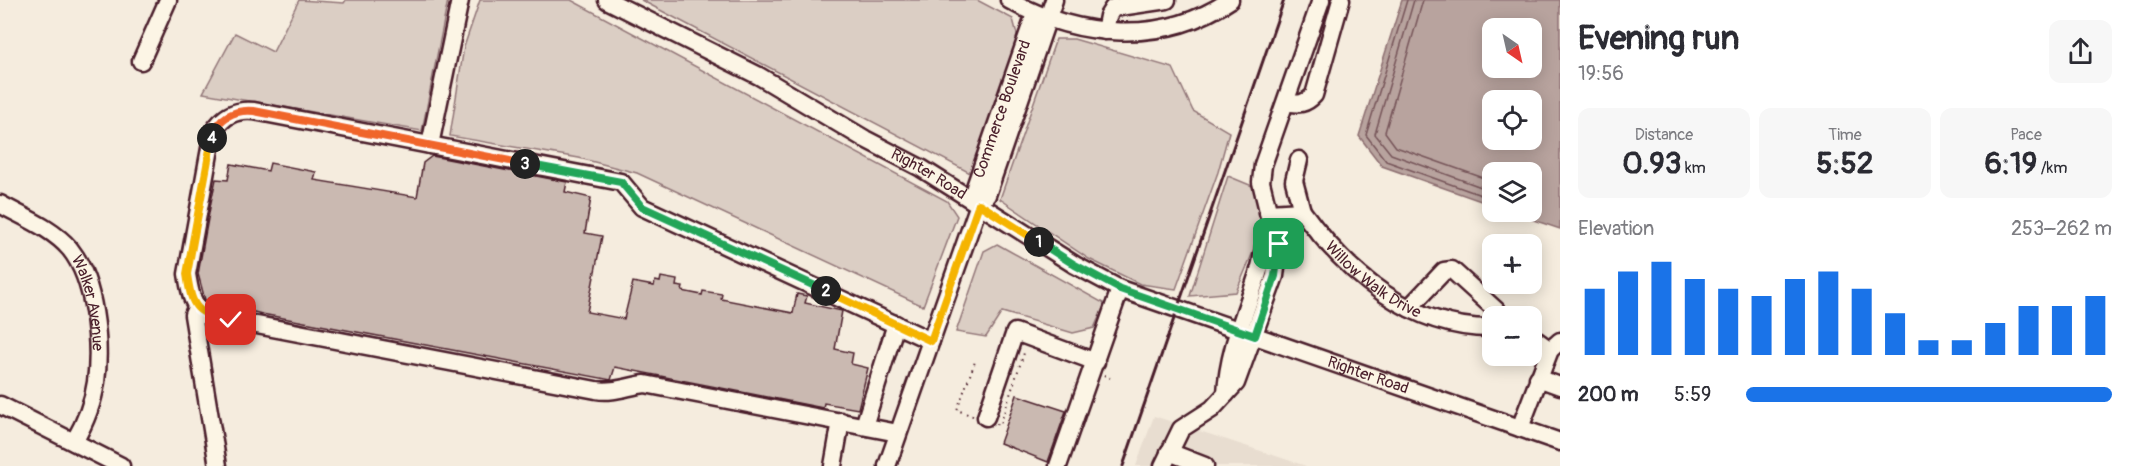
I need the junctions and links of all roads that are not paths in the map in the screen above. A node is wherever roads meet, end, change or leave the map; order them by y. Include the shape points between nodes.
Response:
1 (168, 0) edge
2 (460, 0) edge
3 (607, 0) edge
4 (1010, 0) edge
5 (1054, 0) edge
6 (1167, 0) edge
7 (1230, 0) edge
8 (1321, 0) edge
9 (1341, 0) edge
10 (1042, 17) junction
11 (1105, 31) junction
12 (141, 62) dead end
13 (1286, 102) junction
14 (430, 146) junction
15 (1299, 160) dead end
16 (0, 204) edge
17 (979, 204) junction
18 (1302, 212) junction
19 (1270, 220) junction
20 (1120, 289) junction
21 (1492, 306) edge
22 (196, 308) junction
23 (1409, 308) junction
24 (896, 324) junction
25 (1482, 328) edge
26 (1238, 330) junction
27 (1255, 336) junction
28 (931, 341) junction
29 (1555, 346) edge
30 (1096, 362) junction
31 (1538, 378) junction
32 (1560, 386) edge
33 (1226, 394) junction
34 (0, 405) edge
35 (985, 419) road end
36 (842, 422) junction
37 (864, 426) junction
38 (1520, 428) junction
39 (898, 433) junction
40 (74, 442) junction
41 (1560, 442) edge
42 (1166, 459) edge
43 (121, 466) edge
44 (218, 466) edge
45 (833, 466) edge
46 (887, 466) edge
47 (1058, 466) edge
48 (1205, 466) edge

1 - 12 street
2 - 14 street
3 - 17 street, Righter Road via 759,75
4 - 10 street
5 - 10 street, Commerce Boulevard
6 - 11 street via 1113,8 1107,16
7 - 11 street via 1178,25 1143,31
8 - 13 street
9 - 13 street via 1314,95 1305,102
10 - 11 street
10 - 17 street, Commerce Boulevard via 987,195
13 - 19 street via 1263,165 1262,182
14 - 22 street via 254,111 227,116 213,132 188,259 190,296
14 - 24 street via 621,182 642,207
15 - 18 street via 1294,181
16 - 40 street, Walker Avenue via 52,233 68,247 86,277 98,348 96,382 86,421
17 - 20 street, Righter Road
17 - 28 street, Commerce Boulevard
18 - 19 street
18 - 23 street, Willow Walk Drive via 1326,244 1360,278
19 - 26 street via 1260,266
19 - 27 street via 1280,253
20 - 26 street, Righter Road
20 - 30 street
21 - 23 street via 1452,270 1444,271
22 - 36 street via 205,315 611,393 645,384
22 - 44 street via 193,315
23 - 25 street, Willow Walk Drive via 1444,322
24 - 28 street
24 - 37 street
26 - 27 street, Righter Road
26 - 33 street
27 - 33 street via 1236,383
27 - 38 street, Righter Road
28 - 39 street, Commerce Boulevard
29 - 31 street
30 - 35 street via 1015,332
30 - 47 street
31 - 32 street
31 - 38 street
33 - 42 street via 1212,409 1181,429
34 - 40 street
36 - 37 street
36 - 45 street
37 - 39 street
38 - 41 street, Righter Road
39 - 46 street, Commerce Boulevard
40 - 43 street
42 - 48 street

